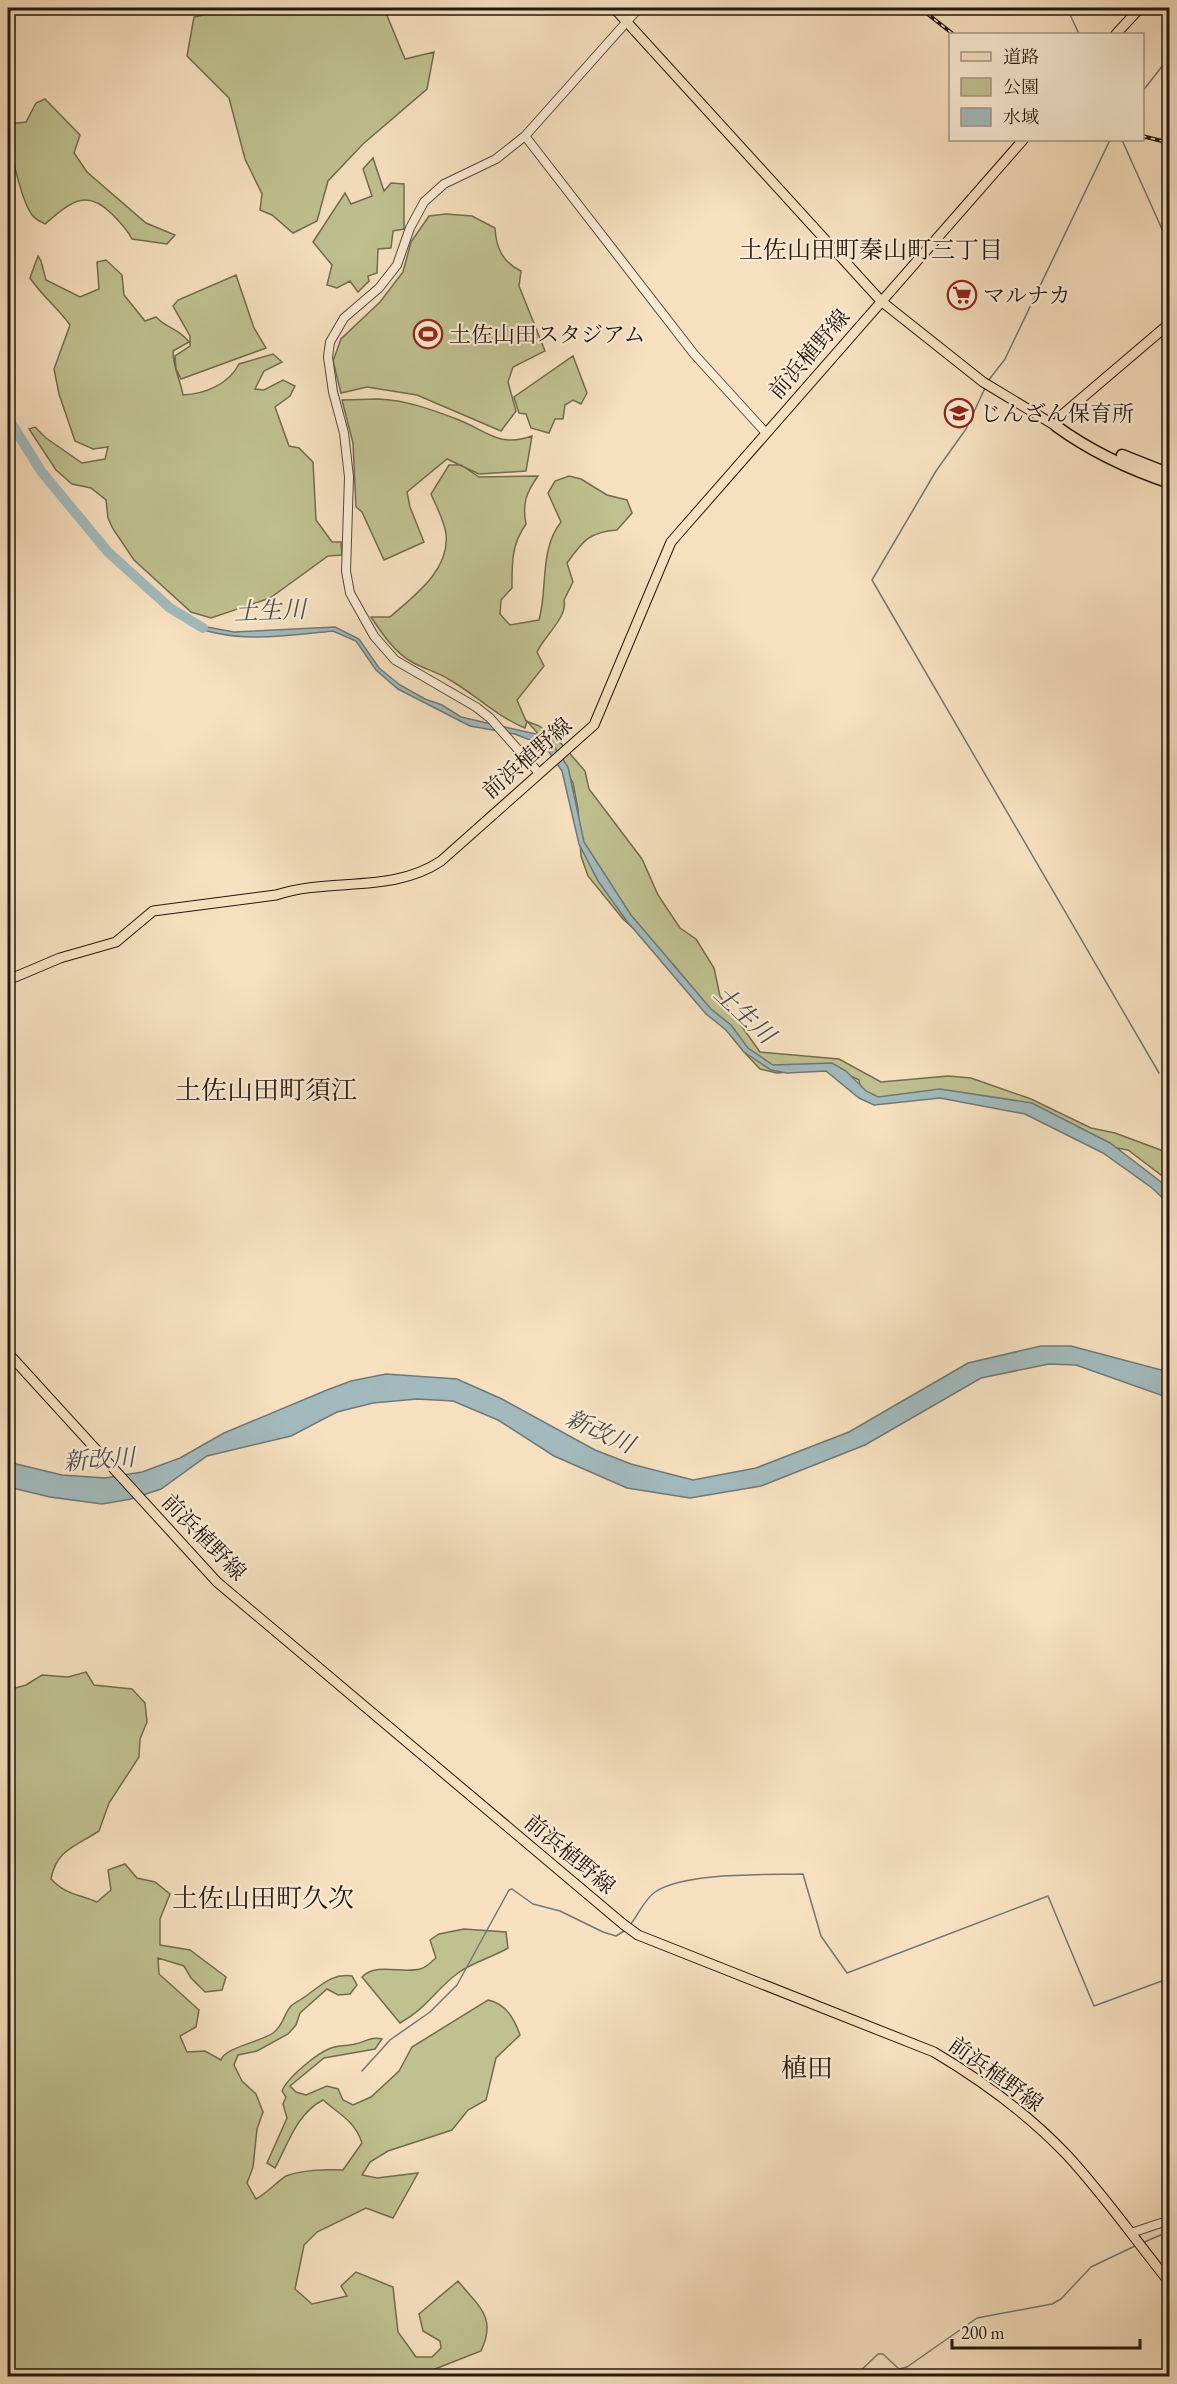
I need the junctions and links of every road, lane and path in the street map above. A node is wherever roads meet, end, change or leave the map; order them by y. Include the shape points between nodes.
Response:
1 (614, 8) edge
2 (639, 8) edge
3 (1140, 8) edge
4 (627, 22) junction
5 (1117, 33) edge
6 (525, 136) junction
7 (1022, 141) edge
8 (881, 301) junction
9 (1170, 323) edge
10 (1056, 426) junction
11 (766, 433) junction
12 (1170, 474) edge
13 (1170, 483) edge
14 (539, 773) junction
15 (8, 980) edge
16 (8, 1353) edge
17 (1170, 2220) edge
18 (1131, 2233) junction
19 (1170, 2283) edge

1 - 4 main road, 前浜植野線
2 - 4 street
3 - 5 main road
4 - 6 street
4 - 8 main road, 前浜植野線
6 - 11 street via 694,354
6 - 14 street via 496,159 444,184 424,202 397,265 336,330 328,357 346,451 346,571 354,601 374,636 394,660 483,713
7 - 8 main road, 前浜植野線
8 - 10 main road, 前浜植野線 via 987,385
8 - 11 main road, 前浜植野線
9 - 10 main road via 1062,415
10 - 12 highway
10 - 13 highway via 1146,475
11 - 14 main road, 前浜植野線 via 671,542 594,725
14 - 15 main road, 前浜植野線 via 429,869 388,882 296,889 153,911 116,942 60,958
16 - 18 main road, 前浜植野線 via 217,1582 635,1934 934,2052 960,2067 1060,2149
17 - 18 street
18 - 19 main road, 前浜植野線

